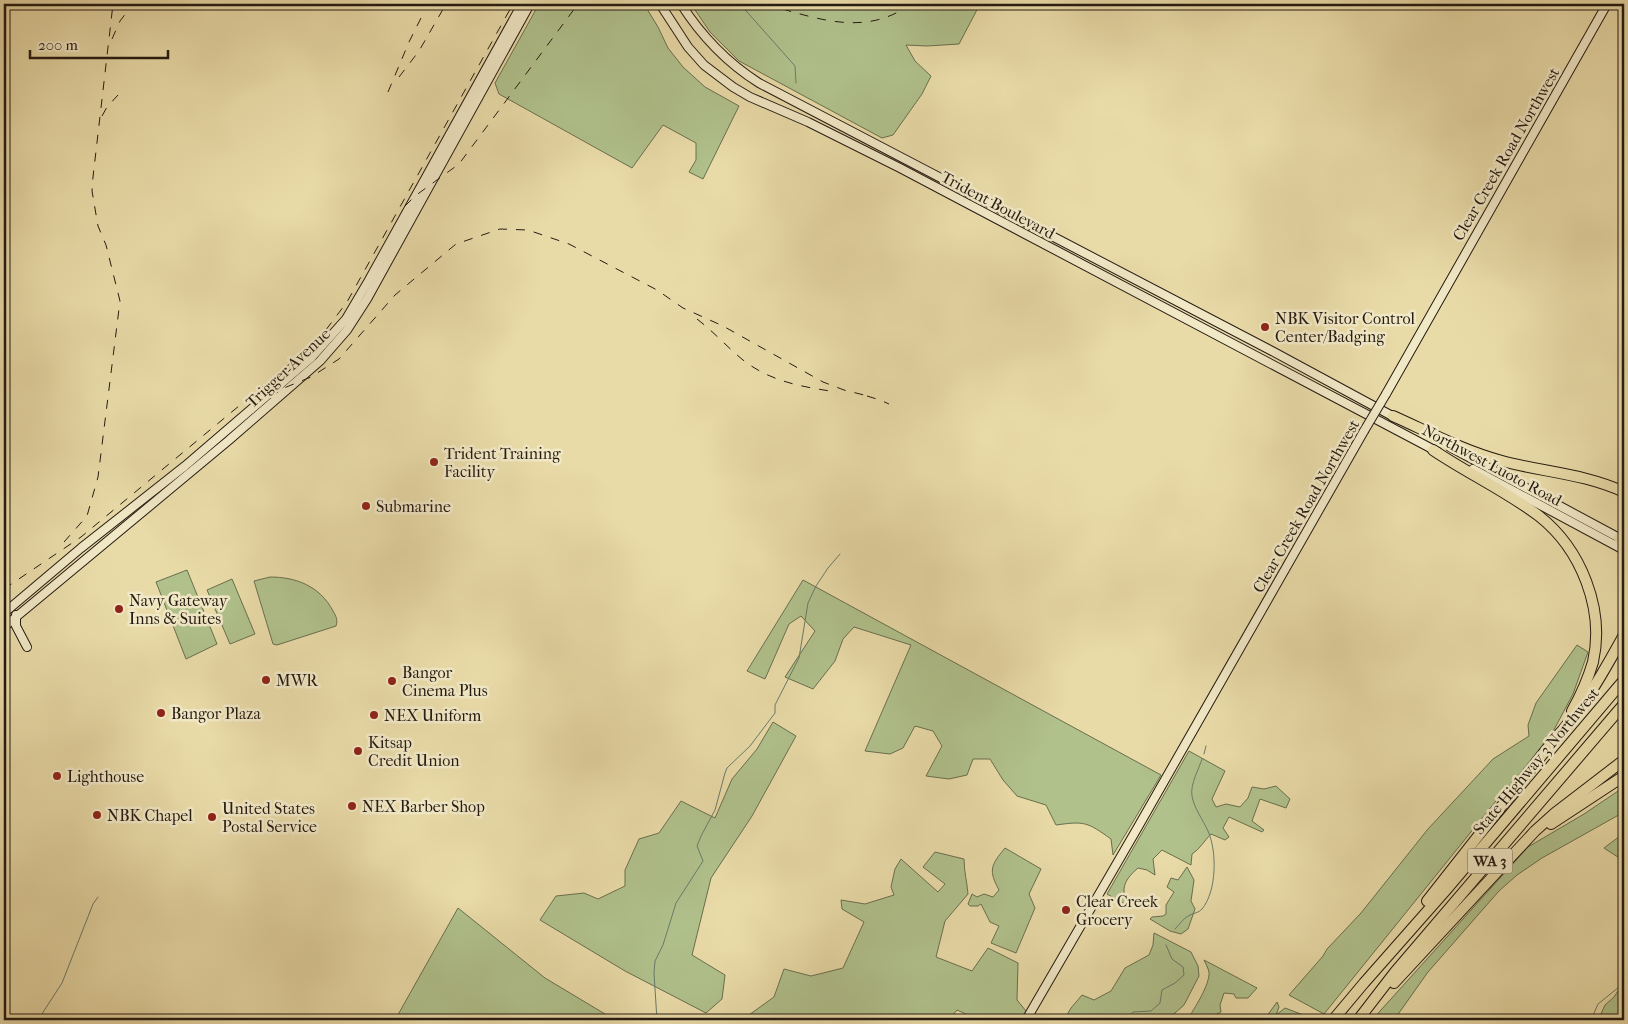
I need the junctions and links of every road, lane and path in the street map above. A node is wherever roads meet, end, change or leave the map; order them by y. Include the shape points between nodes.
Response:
1 (522, 4) edge
2 (530, 4) edge
3 (660, 4) edge
4 (681, 4) edge
5 (1607, 4) edge
6 (1185, 305) junction
7 (1180, 317) junction
8 (1246, 338) junction
9 (1240, 348) junction
10 (1302, 368) junction
11 (1297, 378) junction
12 (1352, 394) joint
13 (1347, 404) joint
14 (1393, 416) junction
15 (1433, 450) junction
16 (1624, 492) edge
17 (1623, 540) edge
18 (1624, 550) edge
19 (4, 613) edge
20 (16, 615) junction
21 (4, 627) edge
22 (1624, 635) edge
23 (27, 647) dead end
24 (1624, 680) edge
25 (1624, 704) edge
26 (1553, 741) junction
27 (1624, 760) edge
28 (1624, 776) edge
29 (1517, 851) junction
30 (1364, 983) junction
31 (1026, 1020) edge
32 (1333, 1020) edge
33 (1358, 1020) edge

1 - 19 main road, Trigger Avenue via 369,280 332,336 228,430
2 - 20 main road, Trigger Avenue via 367,299 337,343 228,441
3 - 7 main road, Trident Boulevard via 688,47 704,65 733,87 900,168
4 - 6 main road, Trident Boulevard via 719,54 759,83
5 - 31 main road, Clear Creek Road Northwest, bridge
6 - 7 main road
6 - 8 main road, Trident Boulevard
7 - 9 main road, Trident Boulevard
8 - 9 main road
8 - 10 main road, Trident Boulevard
9 - 11 main road, Trident Boulevard
10 - 11 main road
10 - 12 main road, Trident Boulevard
11 - 13 main road, Trident Boulevard
12 - 14 main road, Northwest Luoto Road
13 - 15 main road, Northwest Luoto Road
14 - 16 highway via 1502,461 1593,480
14 - 17 main road, Northwest Luoto Road
15 - 18 main road, Northwest Luoto Road
15 - 26 highway via 1544,521 1565,543 1584,575 1595,623 1593,661 1580,696
20 - 21 main road, Trigger Avenue
20 - 23 main road via 16,626
22 - 26 highway via 1588,698
24 - 30 highway, State Highway 3 Northwest / WA 3
25 - 33 highway, State Highway 3 Northwest / WA 3 via 1395,972
26 - 30 highway
27 - 29 highway via 1555,813
28 - 29 highway via 1558,819
29 - 33 highway
30 - 32 highway, State Highway 3 Northwest / WA 3

